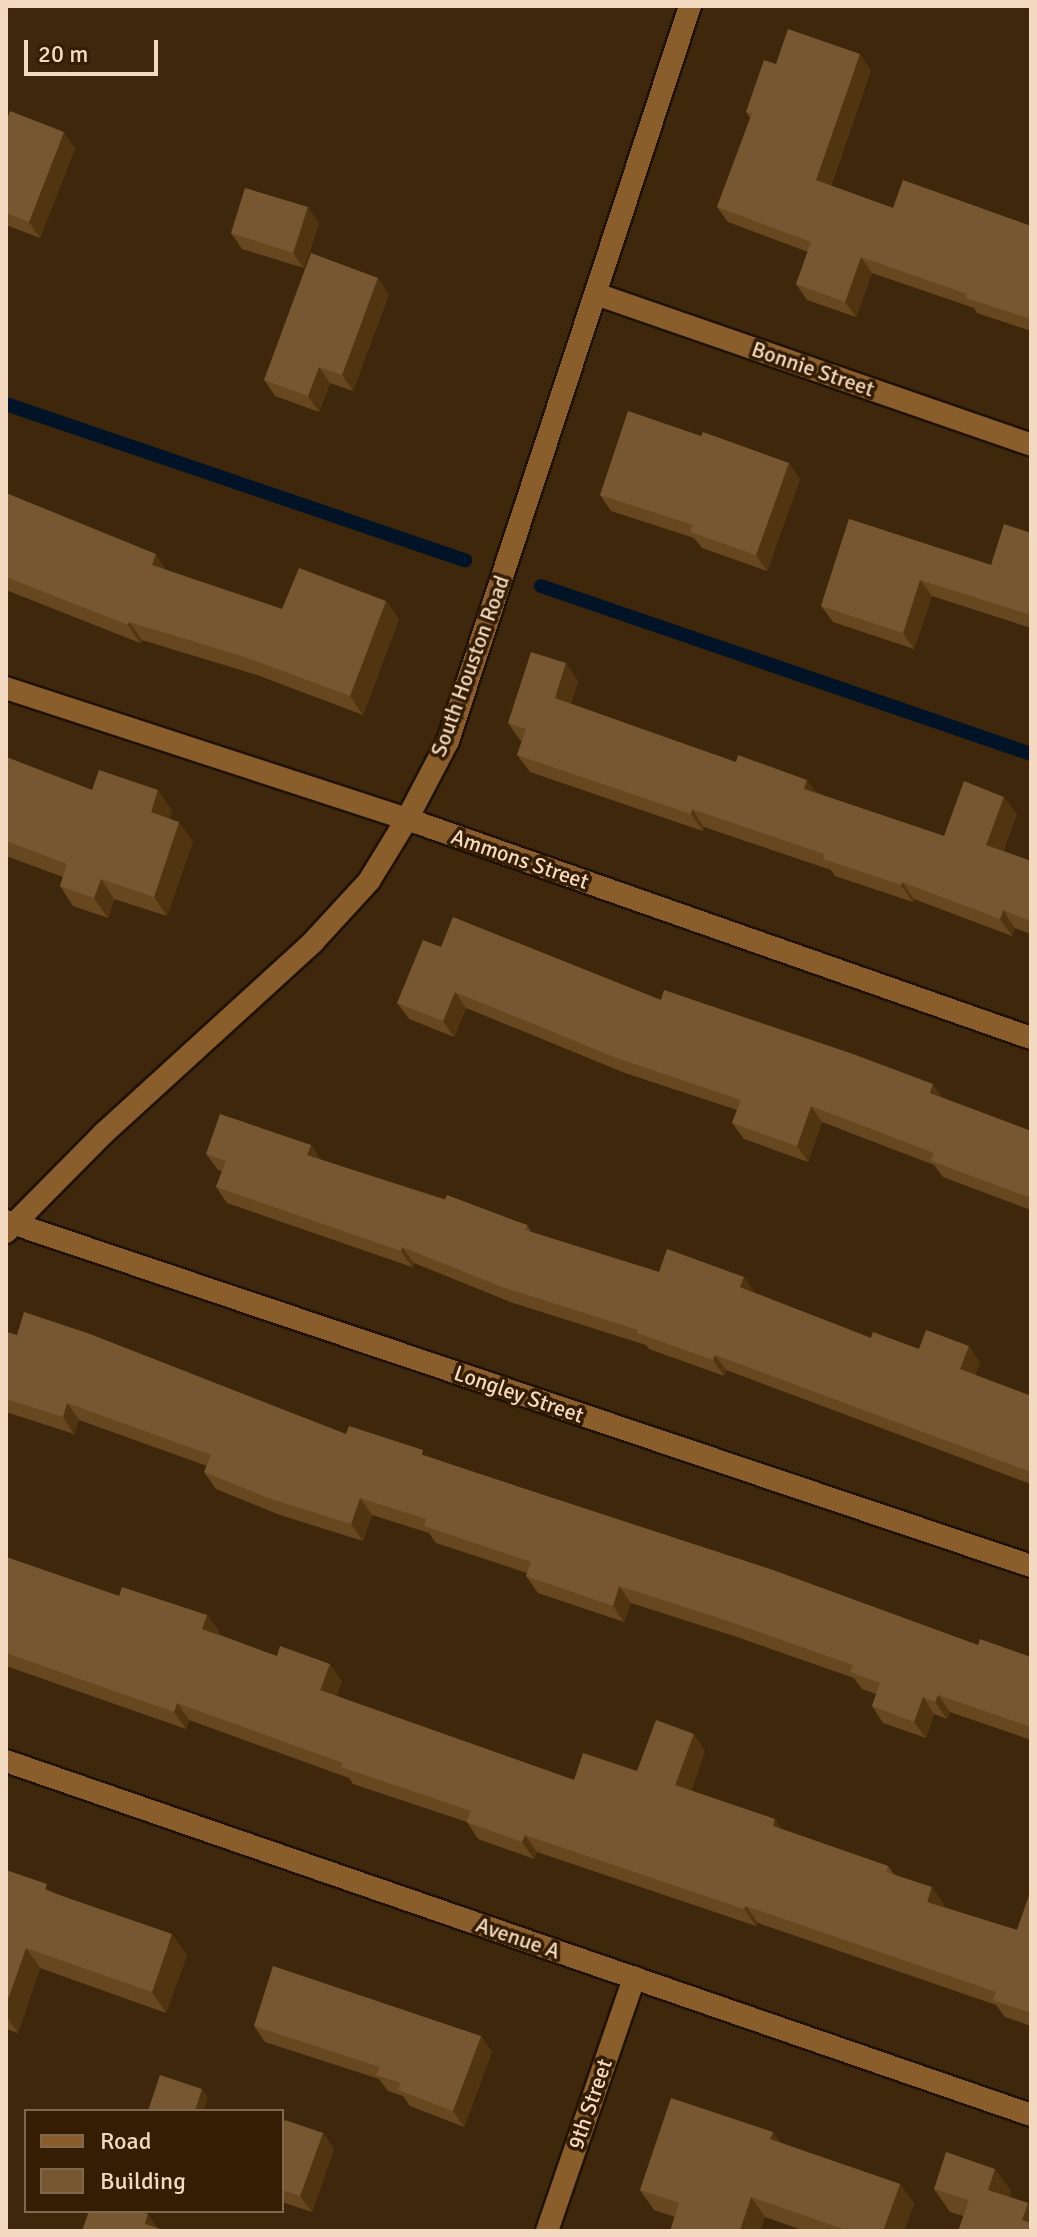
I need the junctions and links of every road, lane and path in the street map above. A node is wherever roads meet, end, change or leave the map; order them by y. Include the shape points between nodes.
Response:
1 (690, 6) edge
2 (596, 294) junction
3 (1031, 445) edge
4 (6, 688) edge
5 (407, 819) junction
6 (1031, 1038) edge
7 (9, 1226) edge
8 (1031, 1566) edge
9 (6, 1761) edge
10 (634, 1978) junction
11 (1031, 2115) edge
12 (547, 2231) edge

1 - 2 street, South Houston Road
2 - 3 street, Bonnie Street
2 - 5 street, South Houston Road via 448,741
4 - 5 street, Ammons Street
5 - 6 street, Ammons Street
5 - 7 street, South Houston Road via 369,881 313,942
7 - 8 street, Longley Street
9 - 10 street, Avenue A
10 - 11 street, Avenue A
10 - 12 street, 9th Street

